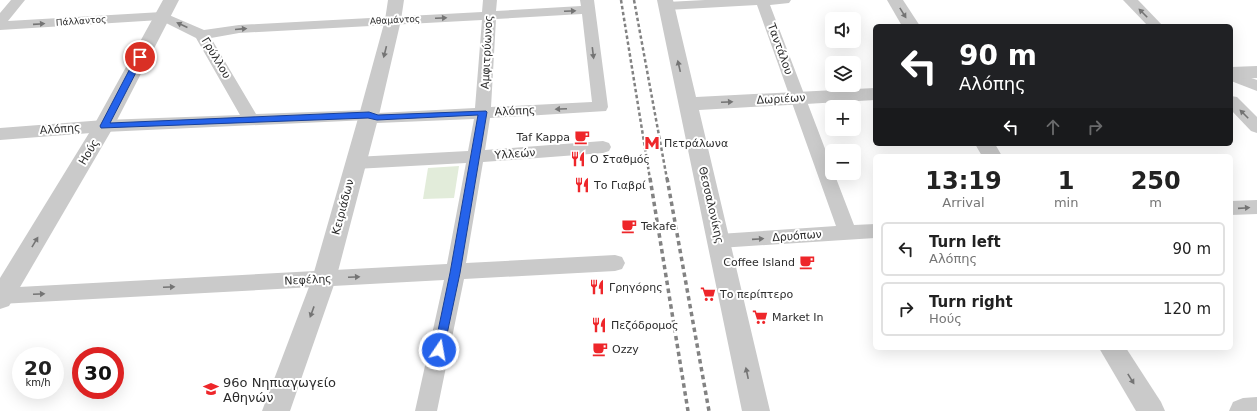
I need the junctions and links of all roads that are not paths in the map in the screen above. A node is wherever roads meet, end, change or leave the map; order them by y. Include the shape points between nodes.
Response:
1 (18, 0) edge
2 (784, 0) edge
3 (895, 0) edge
4 (1130, 0) edge
5 (762, 1) junction
6 (666, 3) edge
7 (588, 5) edge
8 (166, 8) edge
9 (489, 8) edge
10 (394, 10) edge
11 (0, 22) edge
12 (910, 24) edge
13 (1154, 24) edge
14 (0, 26) edge
15 (202, 35) junction
16 (1257, 72) edge
17 (1233, 73) edge
18 (1233, 77) edge
19 (1257, 86) edge
20 (873, 94) edge
21 (798, 98) junction
22 (1233, 103) edge
23 (688, 104) junction
24 (483, 112) junction
25 (369, 115) junction
26 (252, 120) junction
27 (104, 126) junction
28 (1257, 127) edge
29 (0, 134) edge
30 (603, 148) dead end
31 (476, 157) junction
32 (355, 163) junction
33 (1257, 207) edge
34 (1233, 208) edge
35 (873, 231) edge
36 (848, 233) junction
37 (719, 242) junction
38 (615, 264) dead end
39 (455, 273) junction
40 (324, 279) junction
41 (1, 297) edge
42 (1113, 350) edge
43 (1257, 410) edge
44 (276, 411) edge
45 (426, 411) edge
46 (756, 411) edge
47 (1151, 411) edge
48 (1243, 411) edge

1 - 11 street
2 - 5 street
3 -> 12 street
13 -> 4 street
5 - 6 street
5 - 21 street, Ταντάλου
23 -> 6 street, Θεσσαλονίκης
9 -> 7 street, Αθαμάντος
7 -> 24 street, Αλόπης via 600,107
14 -> 8 street, Πάλλαντος
15 -> 8 street, Γρύλλου
8 - 27 street, Ηούς
10 -> 9 street, Αθαμάντος
9 - 24 street, Αμφιτρύωνος
15 -> 10 street, Αθαμάντος
10 -> 25 street, Κειριάδων
15 - 26 street, Γρύλλου
16 - 17 street
18 - 19 street
20 - 21 street, Δωριέων
23 -> 21 street, Δωριέων
21 - 36 street, Ταντάλου
28 -> 22 street
23 - 37 street, Θεσσαλονίκης
24 - 25 street, Αλόπης via 377,118
24 - 31 street, Αμφιτρύωνος
25 - 26 street, Αλόπης
25 - 32 street, Κειριάδων
26 - 27 street, Αλόπης
27 - 29 street, Αλόπης
41 -> 27 street, Ηούς
30 - 31 street, Υλλεών
31 - 32 street, Υλλεών
31 - 39 street, Αμφιτρύωνος
32 - 40 street, Κειριάδων
34 -> 33 street
35 - 36 street, Δρυόπων
37 -> 36 street, Δρυόπων
46 -> 37 street, Θεσσαλονίκης
38 - 39 street, Νεφέλης
40 -> 39 street, Νεφέλης
39 - 45 street, Αμφιτρύωνος
41 -> 40 street, Νεφέλης
40 -> 44 street, Κειριάδων
42 -> 47 street
43 - 48 street

